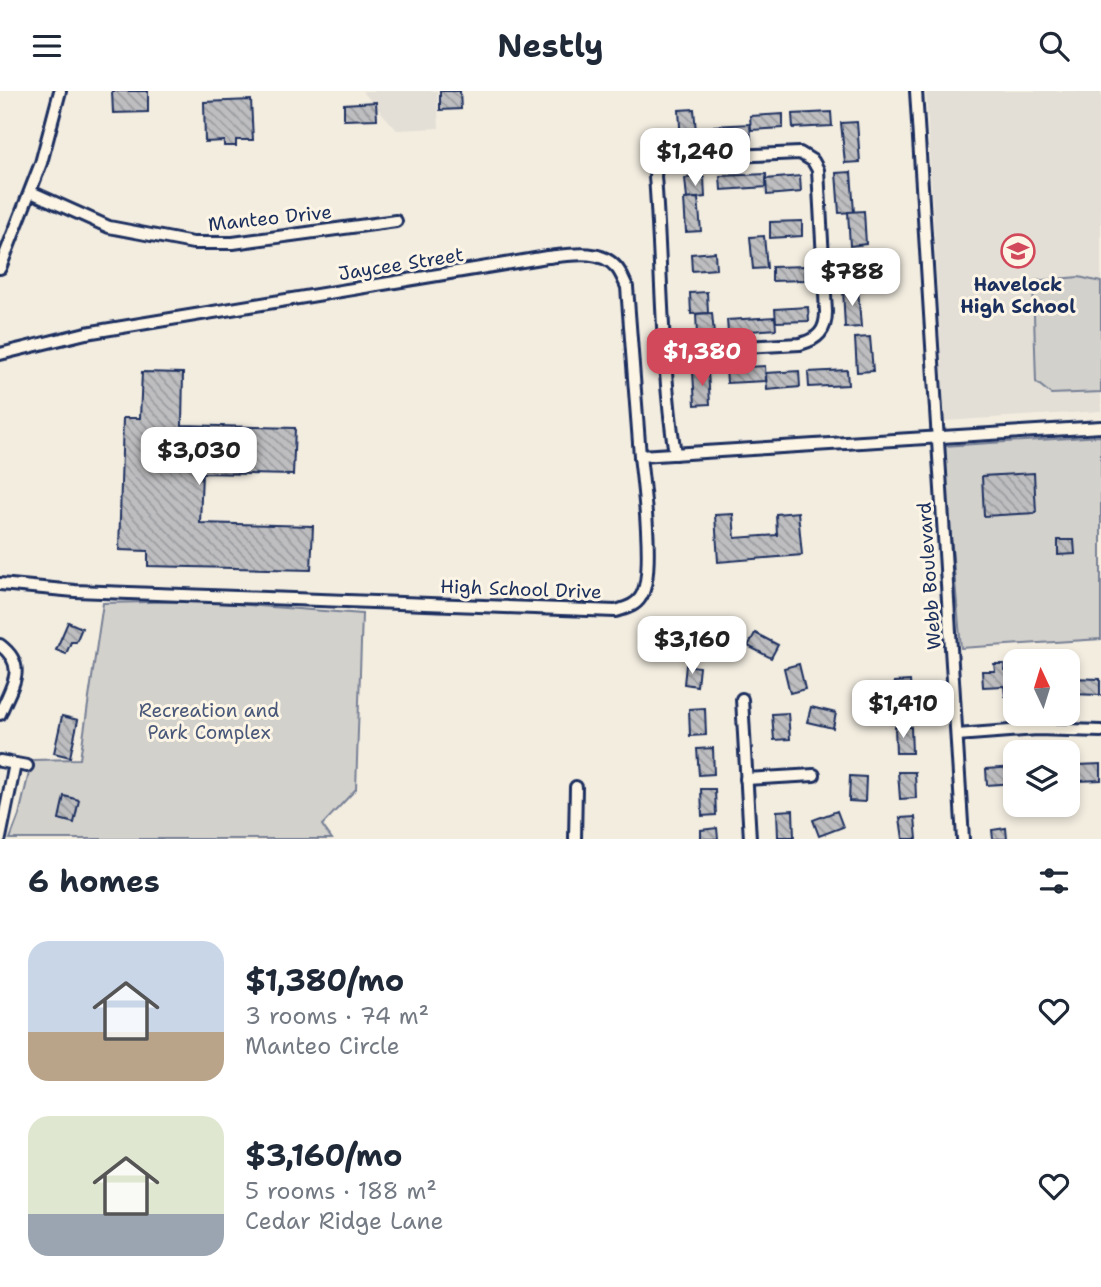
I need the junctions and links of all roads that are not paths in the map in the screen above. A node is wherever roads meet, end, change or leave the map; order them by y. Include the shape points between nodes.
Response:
1 (60, 91) edge
2 (916, 91) edge
3 (31, 191) junction
4 (396, 221) dead end
5 (0, 268) edge
6 (666, 351) junction
7 (0, 354) edge
8 (1101, 427) edge
9 (937, 437) junction
10 (675, 454) junction
11 (640, 456) junction
12 (0, 584) edge
13 (0, 645) edge
14 (742, 699) dead end
15 (0, 714) edge
16 (1101, 731) edge
17 (957, 735) junction
18 (0, 761) edge
19 (15, 764) junction
20 (27, 766) dead end
21 (814, 775) dead end
22 (746, 779) junction
23 (576, 787) dead end
24 (0, 838) edge
25 (575, 839) edge
26 (750, 839) edge
27 (963, 839) edge

1 - 3 street
2 - 9 street, Webb Boulevard
3 - 4 street, Manteo Drive via 109,227 193,243 233,243
3 - 5 street
6 - 6 street via 800,344 821,334 827,312 818,170 805,155 783,152 668,159 658,164 655,176
6 - 10 street
7 - 11 street, Jaycee Street via 86,333 586,254 616,266 627,287
8 - 9 street
9 - 10 street
9 - 17 street, Webb Boulevard
10 - 11 street
11 - 12 street, High School Drive via 647,583 634,605 616,611 75,591
13 - 15 street via 15,658 17,670
14 - 22 street
16 - 17 street via 1037,729
17 - 27 street, Webb Boulevard
18 - 19 street
19 - 20 street
19 - 24 street
21 - 22 street
22 - 26 street
23 - 25 street

